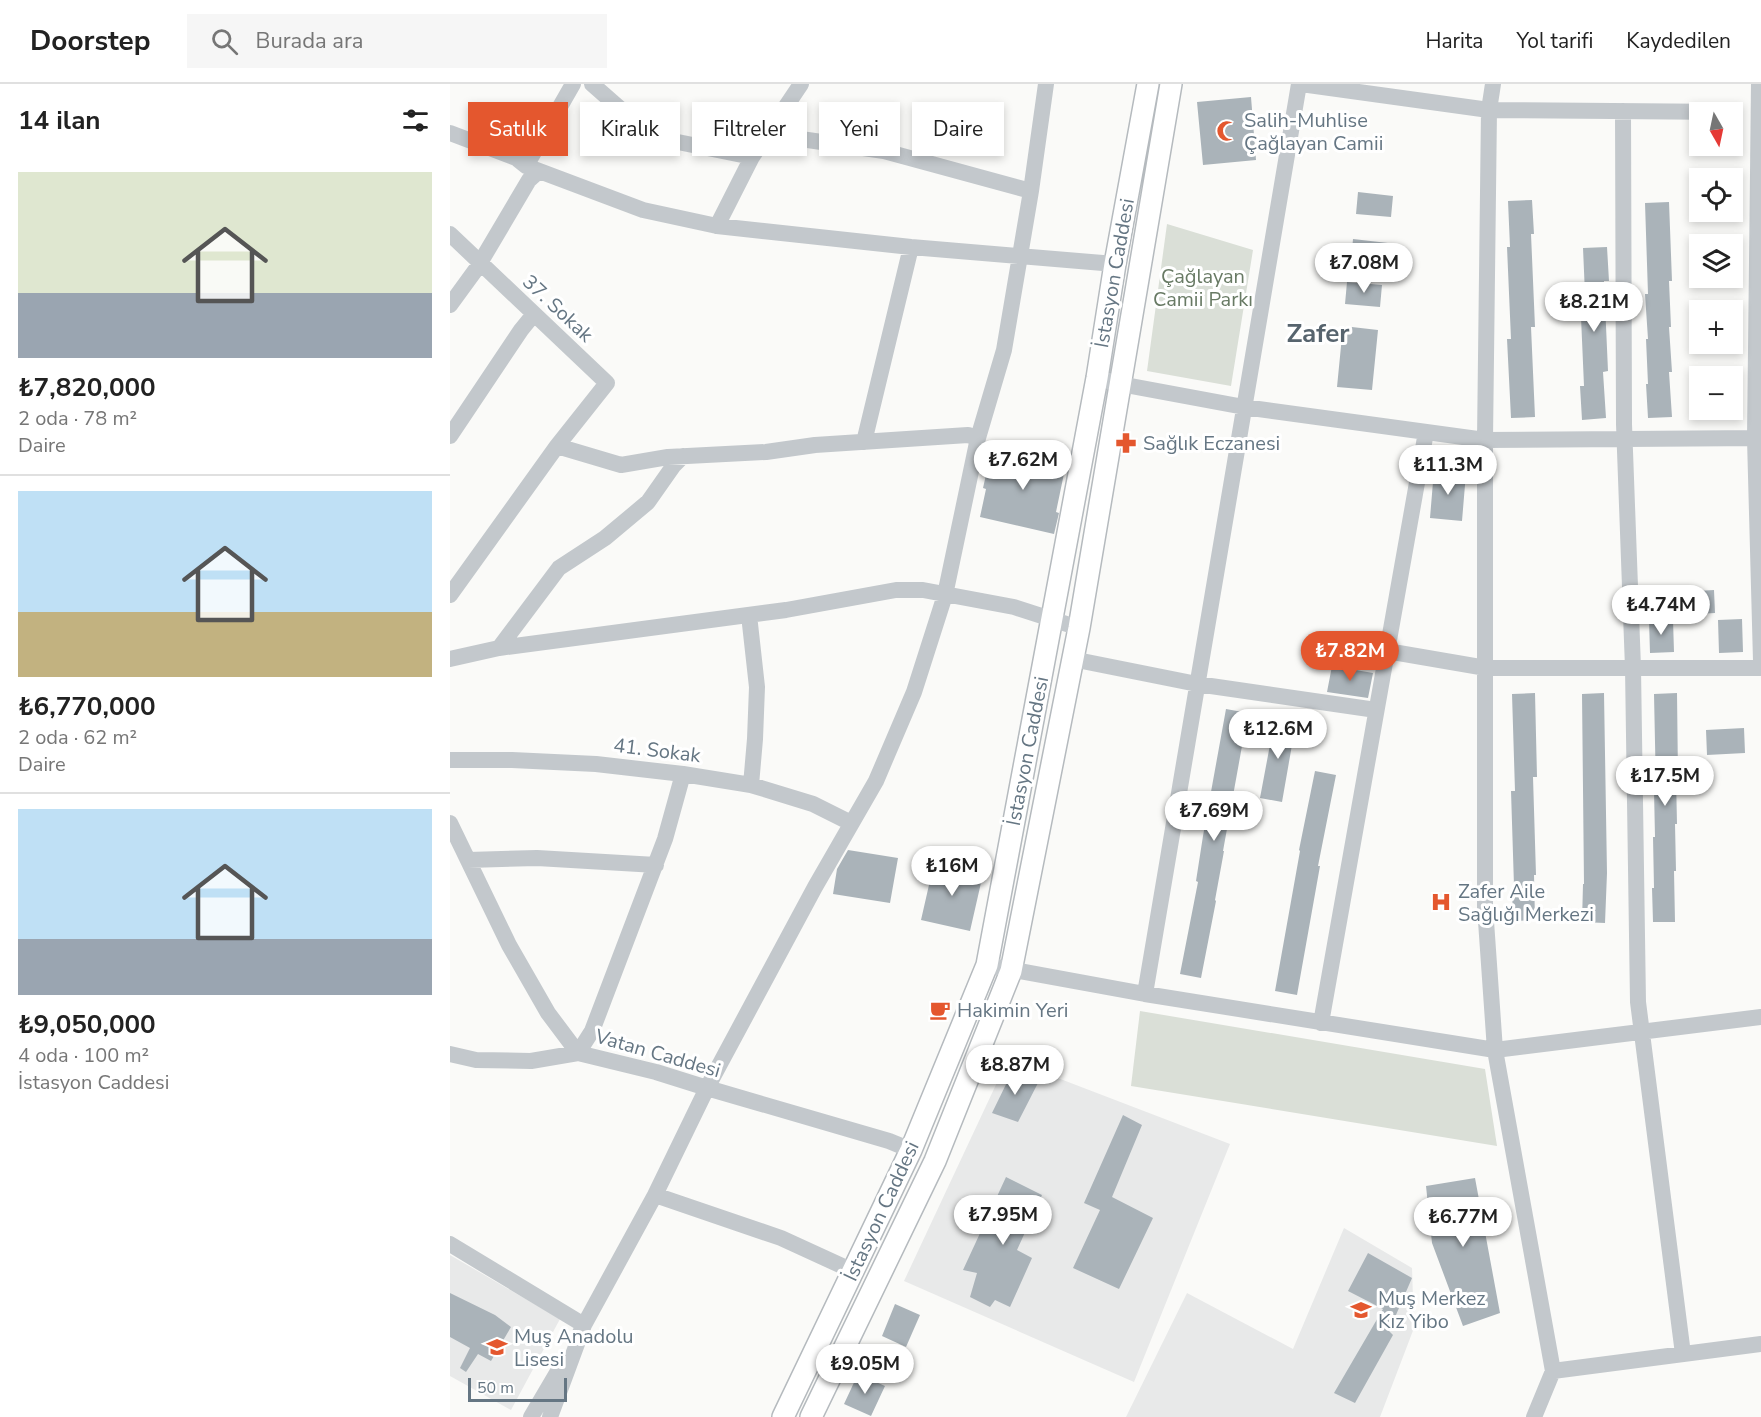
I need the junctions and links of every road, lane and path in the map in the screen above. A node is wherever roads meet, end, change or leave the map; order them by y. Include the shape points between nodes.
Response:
1 (573, 84) edge
2 (592, 84) edge
3 (801, 84) edge
4 (1046, 84) edge
5 (1148, 84) edge
6 (1171, 84) edge
7 (1300, 84) edge
8 (1493, 84) edge
9 (1759, 84) edge
10 (788, 102) edge
11 (1489, 110) junction
12 (1623, 111) junction
13 (1689, 112) edge
14 (1743, 112) edge
15 (1760, 113) edge
16 (450, 134) edge
17 (807, 140) edge
18 (752, 157) joint
19 (533, 168) junction
20 (1031, 191) junction
21 (717, 226) junction
22 (450, 234) edge
23 (911, 247) junction
24 (1019, 256) junction
25 (480, 263) junction
26 (1115, 264) junction
27 (450, 305) edge
28 (534, 314) junction
29 (1097, 378) junction
30 (1120, 384) junction
31 (1244, 407) junction
32 (1426, 432) junction
33 (450, 436) edge
34 (978, 438) junction
35 (1758, 438) edge
36 (1624, 439) junction
37 (1485, 440) junction
38 (864, 442) junction
39 (557, 446) junction
40 (683, 456) junction
41 (450, 595) edge
42 (945, 595) junction
43 (749, 615) junction
44 (1051, 620) junction
45 (1079, 628) junction
46 (499, 648) junction
47 (1386, 651) junction
48 (450, 659) edge
49 (1072, 659) junction
50 (1761, 661) edge
51 (1486, 668) junction
52 (1633, 668) junction
53 (1761, 668) edge
54 (1197, 684) junction
55 (1376, 710) junction
56 (450, 760) edge
57 (683, 774) junction
58 (751, 784) junction
59 (450, 823) edge
60 (851, 823) junction
61 (468, 860) junction
62 (656, 865) junction
63 (987, 965) junction
64 (1011, 971) junction
65 (1145, 994) junction
66 (1761, 1017) edge
67 (1321, 1023) junction
68 (1643, 1032) junction
69 (1494, 1050) junction
70 (578, 1053) junction
71 (450, 1054) edge
72 (707, 1088) junction
73 (911, 1150) junction
74 (655, 1196) junction
75 (450, 1244) edge
76 (853, 1271) junction
77 (584, 1325) junction
78 (1761, 1344) edge
79 (1683, 1354) junction
80 (1553, 1371) junction
81 (814, 1416) edge
82 (531, 1417) edge
83 (550, 1417) edge
84 (783, 1417) edge
85 (1534, 1417) edge

1 - 19 street
2 - 18 street via 641,128 663,139
3 - 10 street
4 - 20 street
5 - 26 main road, İstasyon Caddesi
6 - 30 main road, İstasyon Caddesi
7 - 11 street
7 - 31 street
8 - 11 street
9 - 15 street
11 - 12 street
11 - 37 street
12 - 13 street
12 - 36 street
14 - 15 street
15 - 35 street
16 - 19 street
17 - 20 street via 884,151
18 - 21 street
19 - 21 street via 643,210
19 - 25 street
20 - 24 street
21 - 23 street
22 - 25 street, 37. Sokak
23 - 24 street
23 - 38 street
24 - 26 street
24 - 34 street via 1004,350
25 - 27 street
25 - 28 street, 37. Sokak
26 - 29 main road, İstasyon Caddesi
28 - 33 street
28 - 39 street, 37. Sokak via 607,383
29 - 30 street
29 - 44 main road, İstasyon Caddesi
30 - 31 street
30 - 45 main road, İstasyon Caddesi
31 - 32 street
31 - 54 street
32 - 37 street
32 - 47 street
34 - 38 street via 968,435
34 - 42 street
35 - 36 street
35 - 50 street
36 - 37 street
36 - 52 street
37 - 51 street
38 - 40 street
39 - 40 street via 621,465
39 - 41 street
40 - 46 street via 648,502 605,538 559,568
42 - 43 street via 896,590
42 - 44 street via 1014,608
42 - 60 street via 914,692 876,781
43 - 46 street
43 - 58 street via 757,687
44 - 45 street
44 - 63 main road, İstasyon Caddesi
45 - 49 main road, İstasyon Caddesi
46 - 48 street
47 - 51 street
47 - 55 street
49 - 54 street
49 - 64 main road, İstasyon Caddesi
51 - 52 street
51 - 69 street via 1485,907
52 - 53 street
52 - 68 street via 1638,1002
54 - 55 street
54 - 65 street
55 - 67 street
56 - 57 street, 41. Sokak via 596,764
57 - 58 street, 41. Sokak
57 - 62 street
58 - 60 street, 41. Sokak via 813,804
59 - 61 street, Vatan Caddesi
60 - 72 street
61 - 62 street via 537,858
61 - 70 street, Vatan Caddesi via 509,945 548,1013
62 - 70 street via 592,1031
63 - 64 street
63 - 73 main road, İstasyon Caddesi
64 - 65 street
64 - 81 main road, İstasyon Caddesi via 935,1161
65 - 67 street
66 - 68 street
67 - 69 street
68 - 69 street
68 - 79 street
69 - 80 street
70 - 71 street via 531,1061 476,1060
70 - 72 street, Vatan Caddesi
72 - 73 street, Vatan Caddesi
72 - 74 street
73 - 76 main road, İstasyon Caddesi
74 - 76 street via 781,1238
74 - 77 street
75 - 77 street
76 - 84 main road, İstasyon Caddesi
77 - 82 street
77 - 83 street
78 - 79 street
79 - 80 street
80 - 85 street

